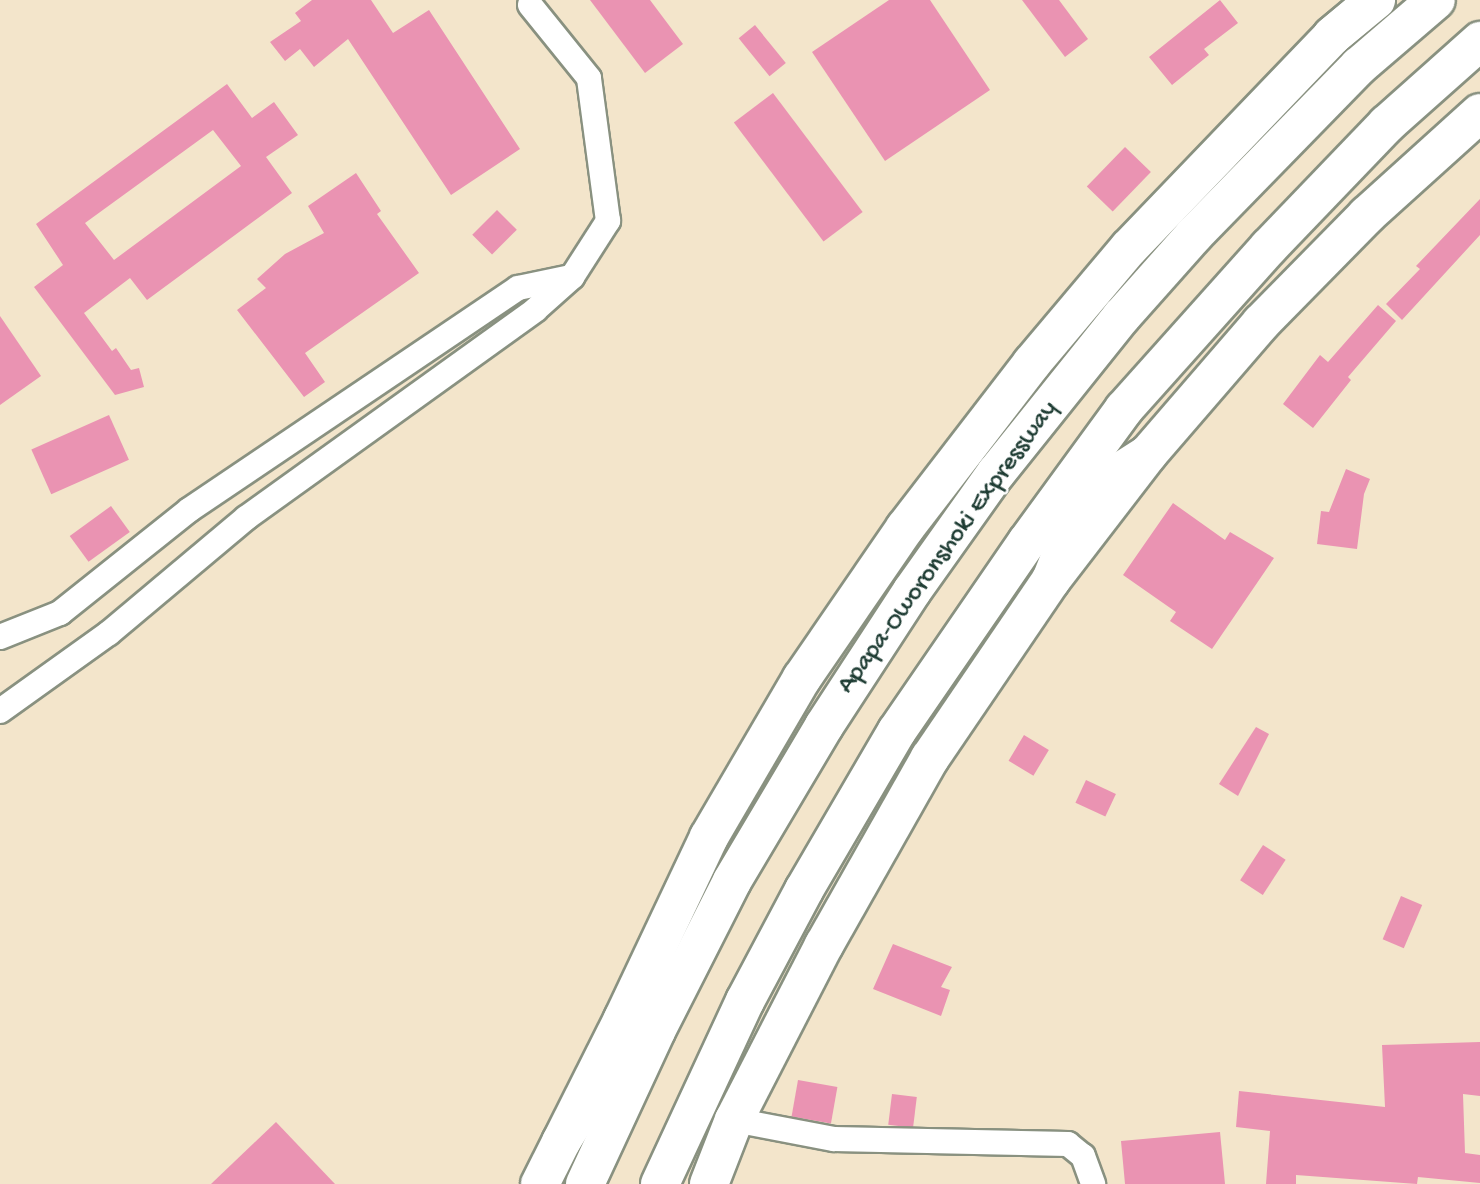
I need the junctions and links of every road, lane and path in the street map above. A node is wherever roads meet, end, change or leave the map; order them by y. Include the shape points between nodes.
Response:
1 (1375, 0) edge
2 (1399, 0) edge
3 (1436, 0) edge
4 (530, 5) dead end
5 (1480, 41) edge
6 (1359, 66) junction
7 (1480, 113) edge
8 (572, 276) junction
9 (1124, 409) junction
10 (1148, 454) junction
11 (1085, 493) junction
12 (1027, 542) junction
13 (1051, 580) junction
14 (0, 637) edge
15 (0, 711) edge
16 (640, 1025) junction
17 (607, 1070) junction
18 (734, 1120) junction
19 (561, 1142) junction
20 (591, 1168) edge
21 (717, 1179) edge
22 (540, 1184) edge
23 (660, 1184) edge
24 (1093, 1184) edge

1 - 16 main road, Apapa-Oworonshoki Expressway via 1332,36 1129,248 1032,363 905,528 802,678 709,837
2 - 6 main road
3 - 6 main road, Apapa-Oworonshoki Expressway
4 - 8 street via 589,78 608,222
5 - 9 main road via 1387,124
6 - 16 main road, Apapa-Oworonshoki Expressway via 1194,235 1122,316 996,473 824,726
7 - 10 main road via 1367,215 1261,323
8 - 14 street via 518,288 189,510 60,613
8 - 15 street via 535,310 246,518 109,633
9 - 11 main road
9 - 12 main road
10 - 11 main road
10 - 13 main road
11 - 12 main road
11 - 13 main road
12 - 23 main road via 897,731 811,879 745,1001
13 - 18 main road via 930,758 824,945
16 - 17 main road
16 - 19 main road, Apapa-Oworonshoki Expressway
16 - 20 main road, Apapa-Oworonshoki Expressway
17 - 19 main road
17 - 20 main road
18 - 21 main road
18 - 24 street via 834,1139 1068,1144 1083,1156
19 - 22 main road, Apapa-Oworonshoki Expressway

